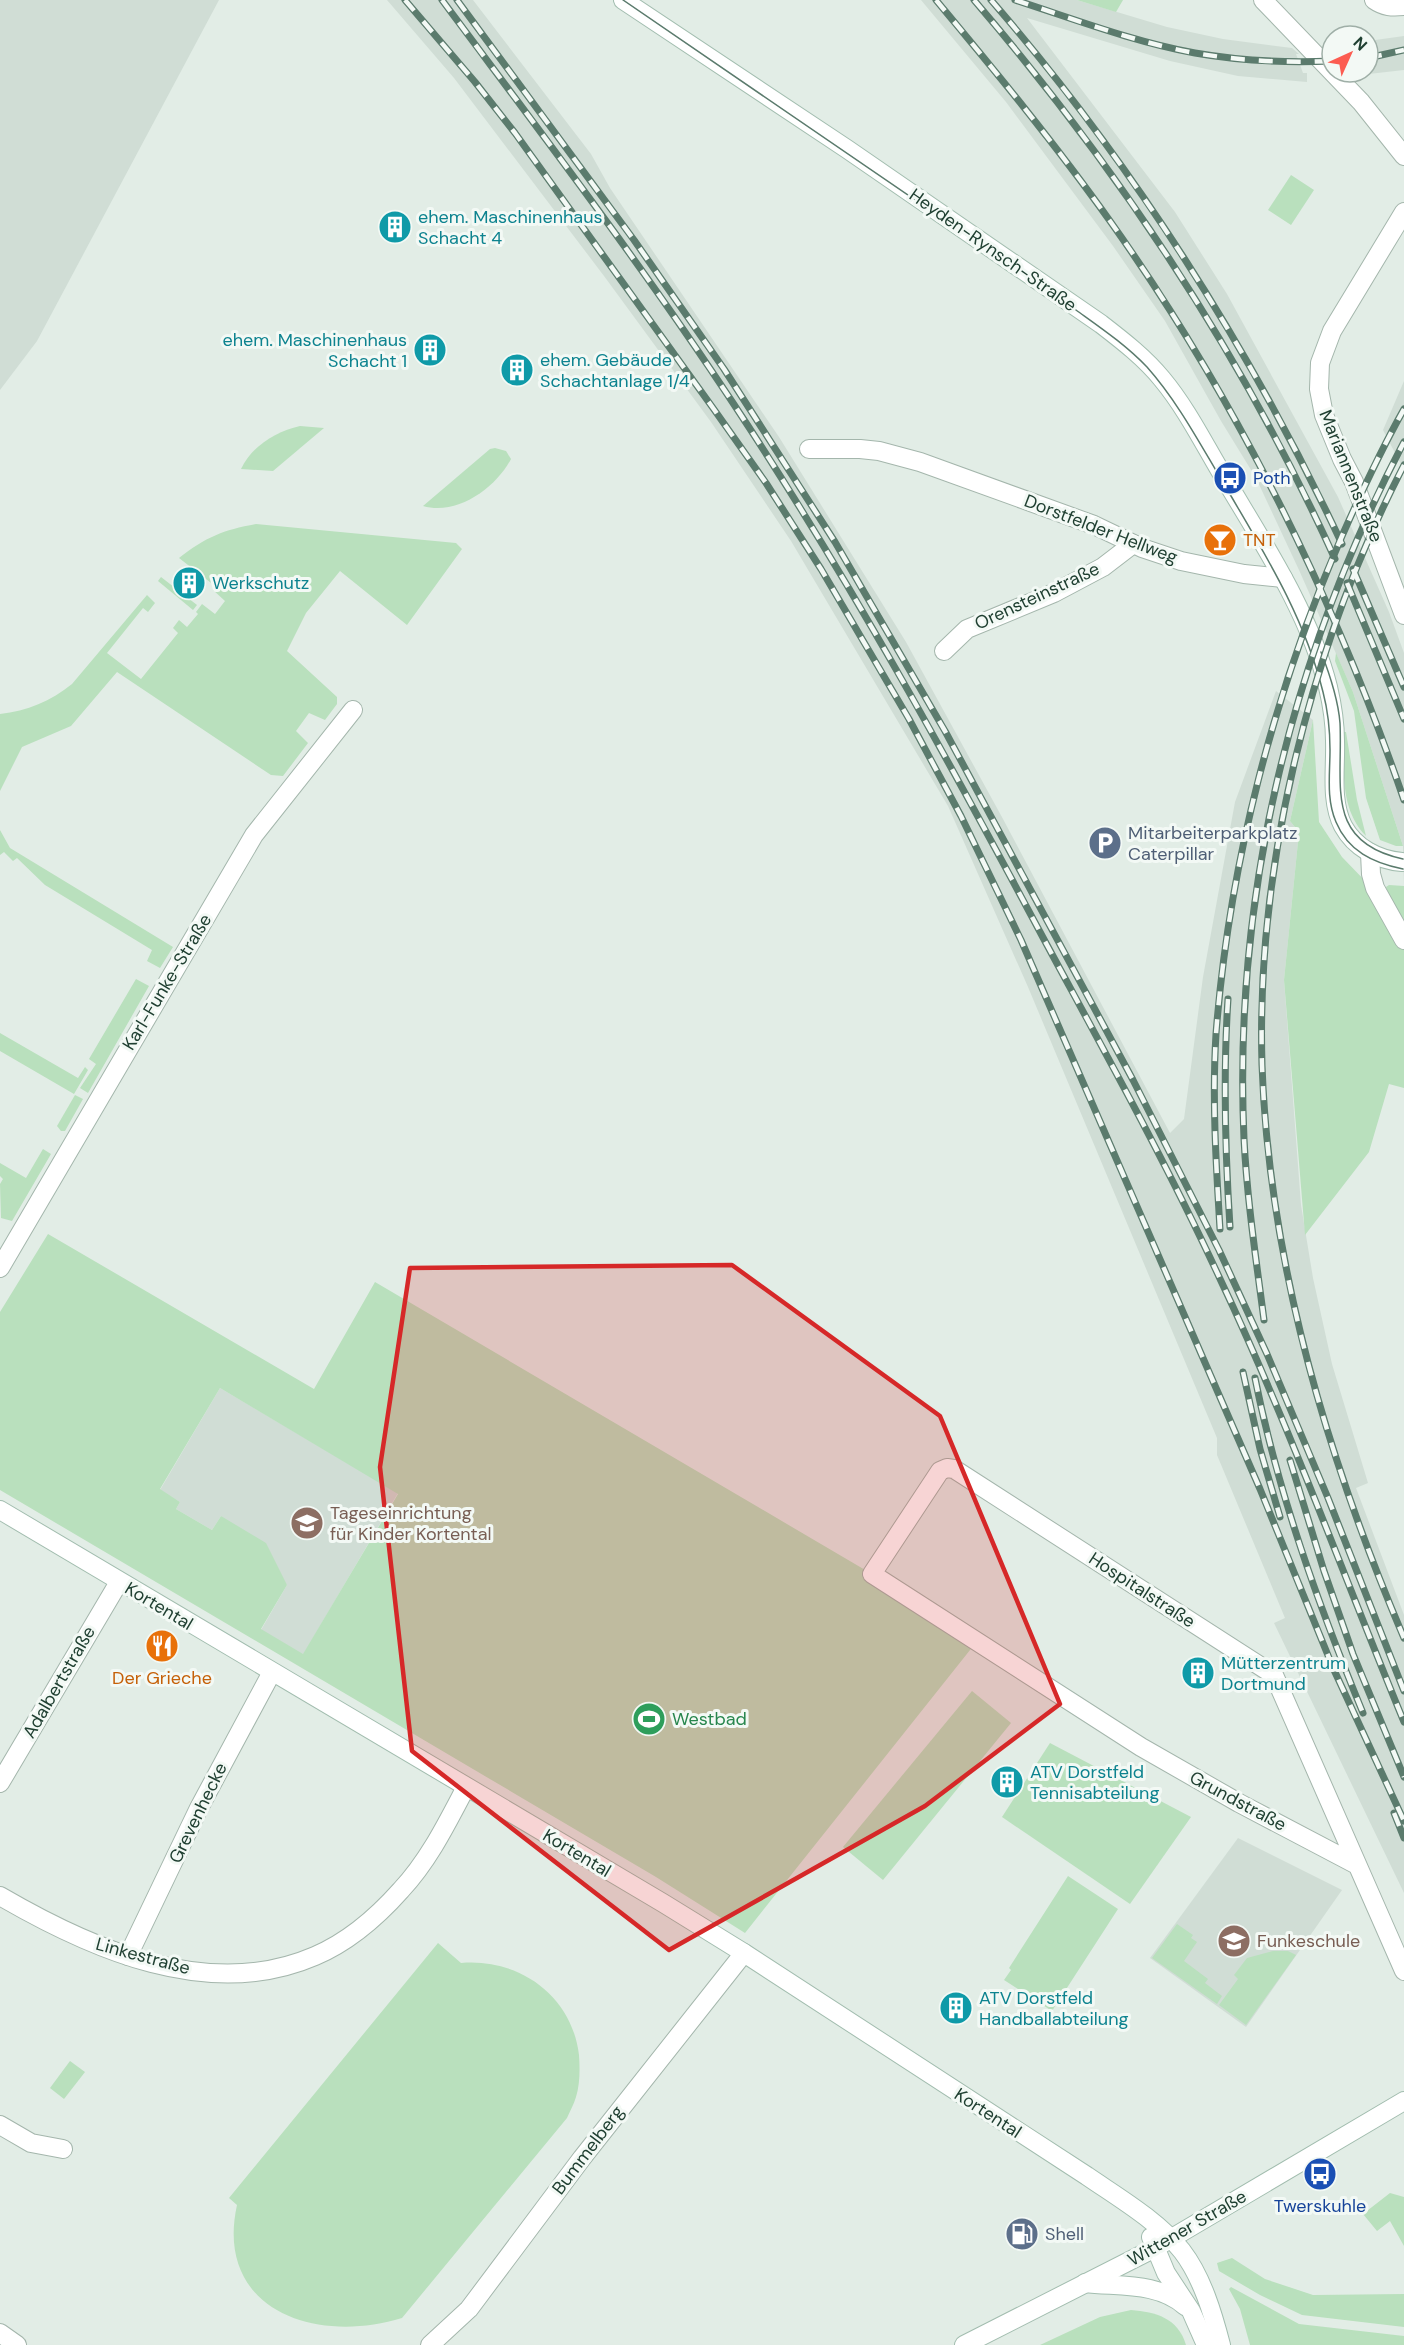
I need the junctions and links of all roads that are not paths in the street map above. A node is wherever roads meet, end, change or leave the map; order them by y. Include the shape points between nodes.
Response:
1 (623, 0) edge
2 (1263, 0) edge
3 (1374, 0) edge
4 (1282, 6) edge
5 (1404, 6) edge
6 (1404, 156) edge
7 (1404, 212) edge
8 (809, 449) dead end
9 (1133, 544) junction
10 (1283, 578) junction
11 (1404, 615) edge
12 (944, 651) dead end
13 (353, 710) dead end
14 (1370, 853) junction
15 (1402, 862) edge
16 (1404, 940) edge
17 (0, 1268) edge
18 (0, 1510) edge
19 (872, 1574) joint
20 (119, 1581) junction
21 (272, 1672) junction
22 (0, 1783) edge
23 (466, 1787) junction
24 (1355, 1863) junction
25 (0, 1896) edge
26 (744, 1953) junction
27 (128, 1956) junction
28 (1404, 1971) edge
29 (1404, 2101) edge
30 (0, 2125) edge
31 (63, 2149) dead end
32 (1163, 2244) junction
33 (1085, 2283) junction
34 (1191, 2311) junction
35 (0, 2333) edge
36 (17, 2345) edge
37 (430, 2345) edge
38 (964, 2345) edge
39 (1206, 2345) edge
40 (1221, 2345) edge

1 - 10 street, Heyden-Rynsch-Straße via 910,192 1125,343 1162,379 1187,415
2 - 4 street
3 - 5 street via 1381,5
4 - 6 street
7 - 11 street, Mariannenstraße via 1332,331 1320,363 1319,389 1324,415
8 - 9 street, Dorstfelder Hellweg via 879,451 920,462 1094,525
9 - 10 street, Dorstfelder Hellweg via 1182,561
9 - 12 street, Orensteinstraße via 1103,567 1054,593 968,628
10 - 14 street via 1315,648 1333,708 1337,811 1350,835
13 - 17 street, Karl-Funke-Straße via 254,835
14 - 15 street
14 - 16 street via 1375,888
18 - 20 street, Kortental
19 - 24 street, Grundstraße via 1170,1764
19 - 24 street, Hospitalstraße via 934,1478 943,1469 954,1469 1274,1675
20 - 21 street, Kortental
20 - 22 street, Adalbertstraße
21 - 23 street, Kortental
21 - 27 street, Grevenhecke via 199,1808
23 - 26 street, Kortental
23 - 27 street, Linkestraße via 435,1845 402,1890 362,1927 315,1956 283,1967 237,1973 183,1970
24 - 28 street
25 - 27 street, Linkestraße via 67,1933
26 - 32 street, Kortental via 1087,2176 1142,2215
26 - 37 street, Bummelberg via 469,2309
29 - 32 street, Wittener Straße
30 - 31 street via 32,2143
32 - 33 street, Wittener Straße
32 - 34 street, Kortental via 1166,2272
32 - 40 street, Kortental via 1189,2262 1208,2301
33 - 34 street via 1150,2288 1177,2299
33 - 38 street, Wittener Straße
34 - 39 street, Kortental
35 - 36 street

